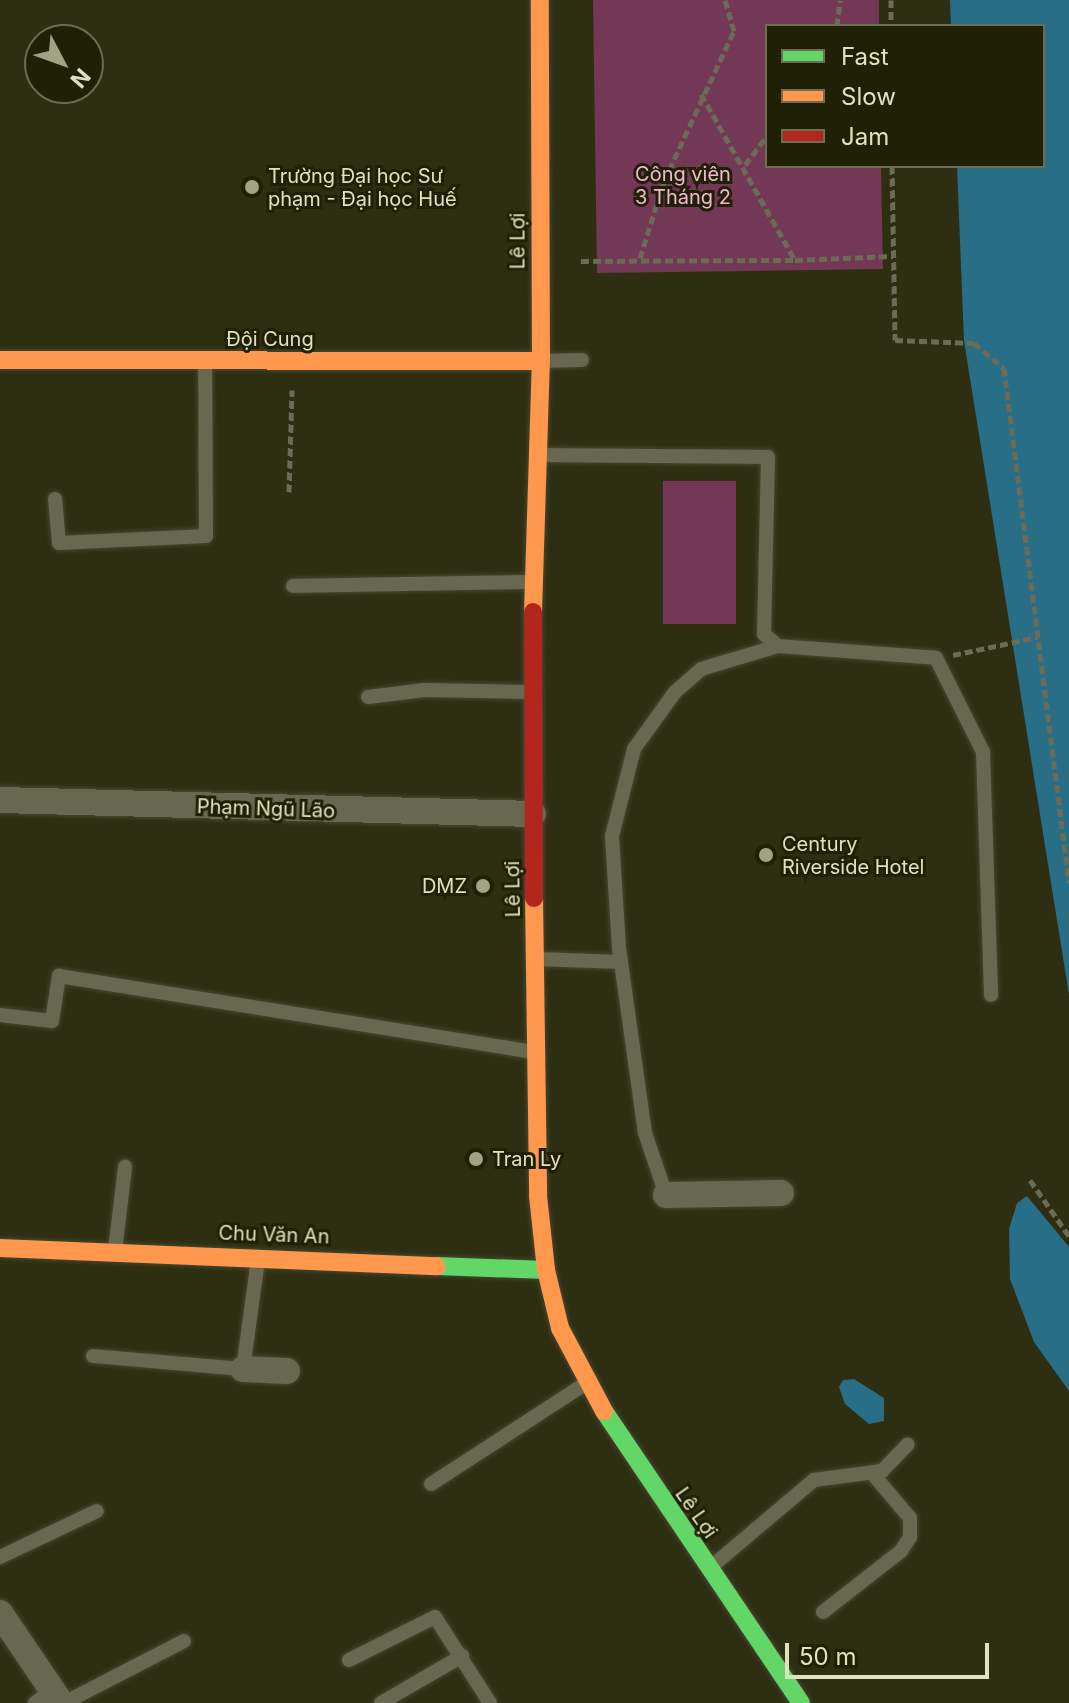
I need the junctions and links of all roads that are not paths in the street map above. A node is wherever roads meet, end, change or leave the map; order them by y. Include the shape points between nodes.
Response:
1 (540, 0) edge
2 (0, 360) edge
3 (582, 360) dead end
4 (205, 361) junction
5 (541, 361) junction
6 (538, 455) junction
7 (55, 499) dead end
8 (533, 582) junction
9 (293, 586) dead end
10 (778, 646) junction
11 (531, 692) junction
12 (368, 697) dead end
13 (0, 800) edge
14 (533, 814) junction
15 (536, 959) junction
16 (621, 962) junction
17 (991, 995) dead end
18 (0, 1015) edge
19 (536, 1052) junction
20 (125, 1167) dead end
21 (781, 1193) dead end
22 (666, 1195) joint
23 (0, 1248) edge
24 (115, 1252) junction
25 (259, 1256) junction
26 (546, 1270) junction
27 (93, 1356) dead end
28 (243, 1369) junction
29 (287, 1371) dead end
30 (586, 1384) junction
31 (908, 1444) dead end
32 (872, 1473) junction
33 (431, 1484) dead end
34 (97, 1511) dead end
35 (0, 1557) edge
36 (708, 1569) junction
37 (823, 1612) dead end
38 (2, 1620) edge
39 (184, 1641) dead end
40 (462, 1656) junction
41 (349, 1660) dead end
42 (53, 1700) edge
43 (381, 1703) edge
44 (490, 1703) edge
45 (801, 1703) edge

1 - 5 main road, Lê Lợi
2 - 4 main road, Đội Cung
3 - 5 lane
4 - 5 main road, Đội Cung
4 - 7 lane via 206,536 59,543
5 - 6 main road, Lê Lợi
6 - 8 main road, Lê Lợi
6 - 10 lane via 768,457 764,634
8 - 9 lane
8 - 11 main road, Lê Lợi
10 - 16 lane via 701,669 675,692 634,749 612,836
10 - 17 lane via 936,658 983,752
11 - 12 lane via 425,690
11 - 14 main road, Lê Lợi
13 - 14 street, Phạm Ngũ Lão
14 - 15 main road, Lê Lợi
15 - 16 lane
15 - 19 main road, Lê Lợi
16 - 22 lane via 645,1133
18 - 19 lane via 52,1021 59,976
19 - 26 main road, Lê Lợi via 538,1196
20 - 24 lane
21 - 22 street
23 - 24 main road, Chu Văn An
24 - 25 main road, Chu Văn An
25 - 26 main road, Chu Văn An
25 - 28 lane
26 - 30 main road, Lê Lợi via 560,1328
27 - 28 lane
28 - 29 street
30 - 33 lane
30 - 36 main road, Lê Lợi
31 - 32 lane via 886,1469
32 - 36 lane via 819,1477
32 - 37 lane via 910,1518 910,1537 901,1551
34 - 35 lane
36 - 45 main road, Lê Lợi
38 - 42 street
39 - 42 lane
40 - 41 lane via 435,1617
40 - 43 lane
40 - 44 lane

